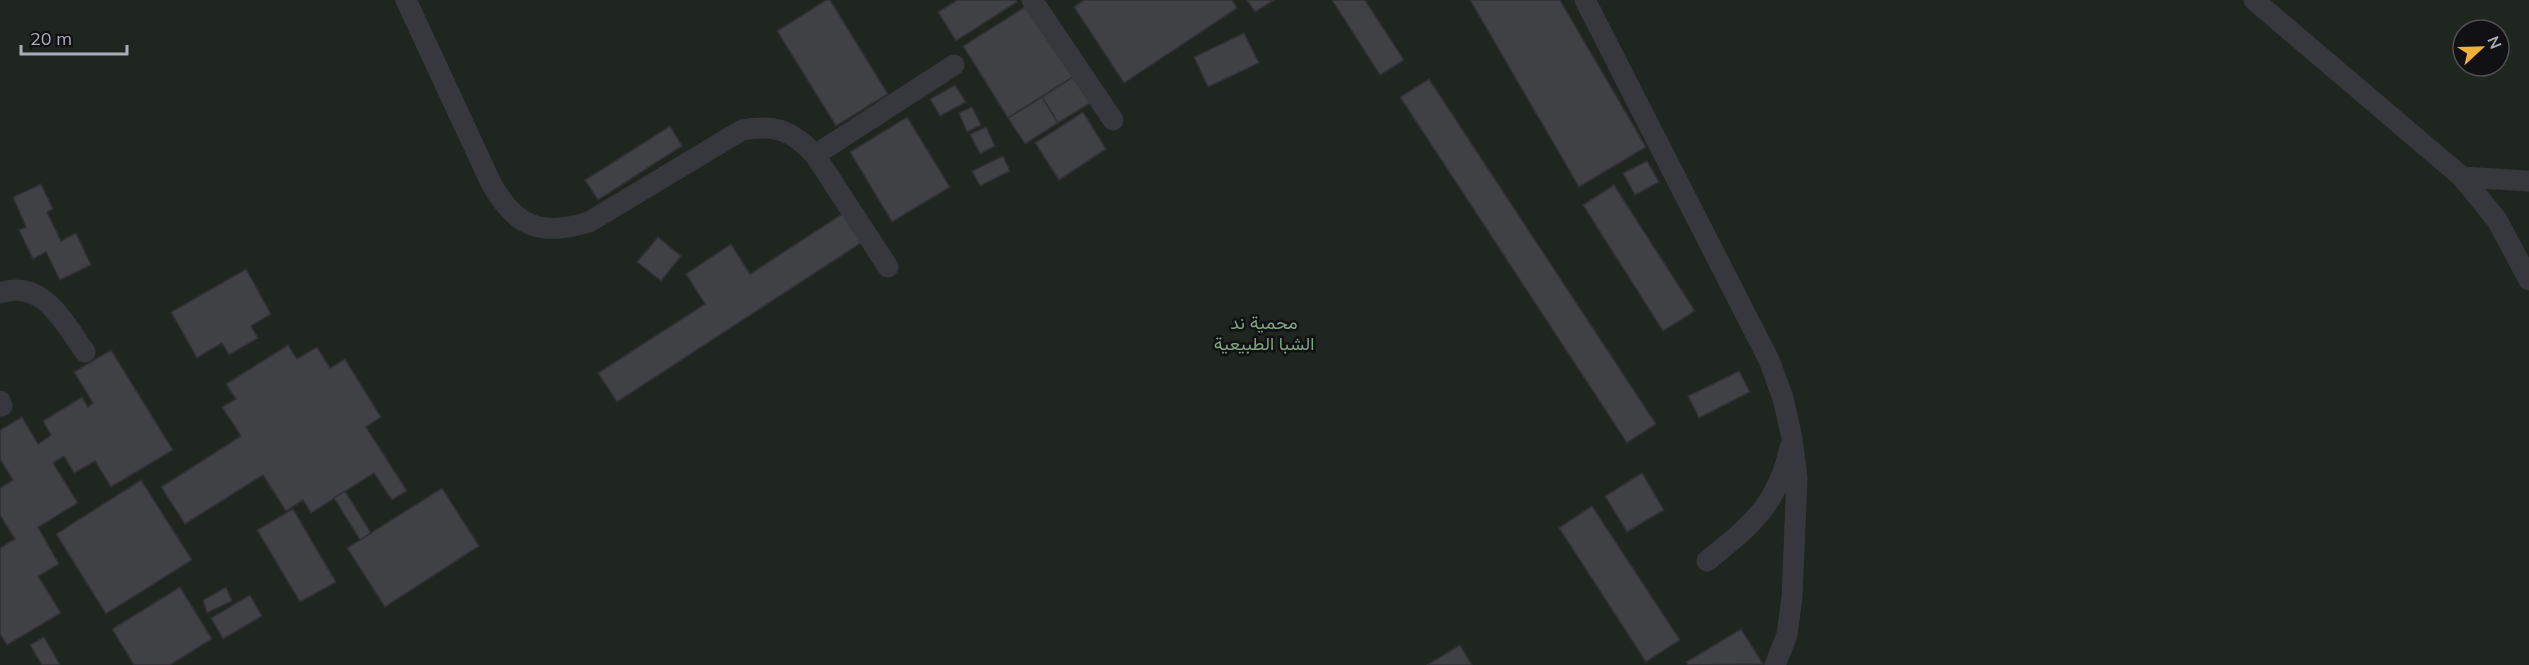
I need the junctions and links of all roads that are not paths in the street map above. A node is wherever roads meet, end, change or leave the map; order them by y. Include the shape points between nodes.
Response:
1 (406, 0) edge
2 (1585, 0) edge
3 (2254, 0) edge
4 (1042, 3) edge
5 (954, 65) dead end
6 (1113, 120) dead end
7 (816, 155) junction
8 (2462, 177) junction
9 (2529, 181) edge
10 (888, 267) dead end
11 (2529, 280) edge
12 (0, 293) edge
13 (85, 352) dead end
14 (1792, 438) junction
15 (1707, 561) dead end
16 (1775, 665) edge

1 - 7 lane via 502,204 520,220 542,229 566,229 589,222 742,130 782,130 801,140
2 - 14 lane via 1769,360
3 - 8 lane
4 - 6 lane
5 - 7 lane
7 - 10 lane
8 - 9 lane
8 - 11 lane via 2497,220
12 - 13 lane via 21,289 39,294
14 - 15 lane via 1787,462 1766,506 1751,525
14 - 16 lane via 1797,478 1792,597 1787,635

